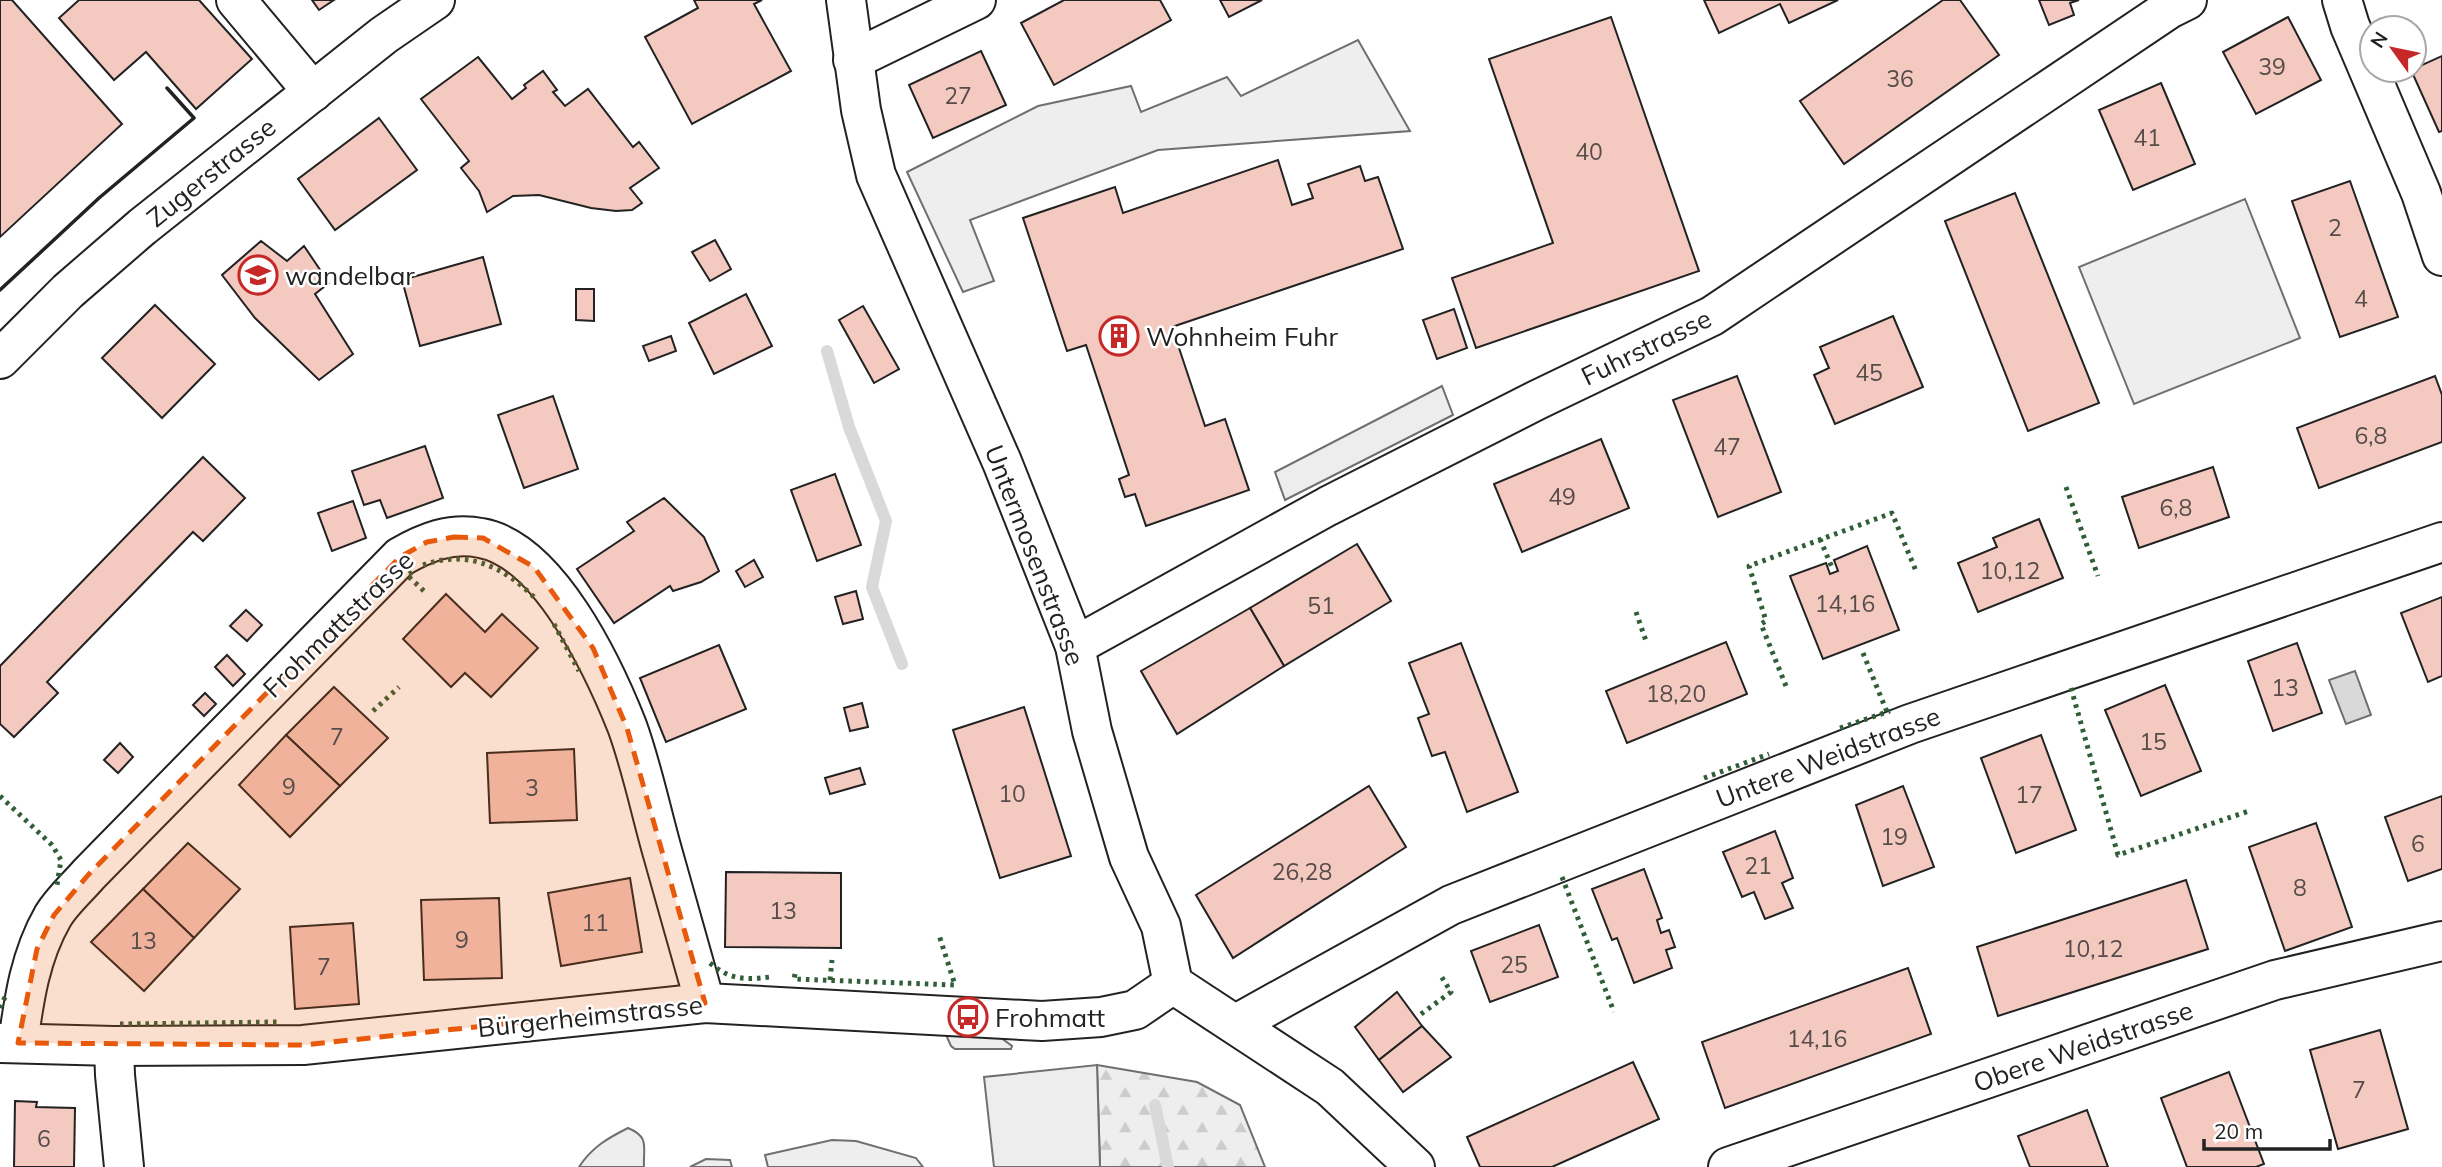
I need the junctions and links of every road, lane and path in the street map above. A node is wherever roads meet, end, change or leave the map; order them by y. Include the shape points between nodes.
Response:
1 (236, 0) edge
2 (435, 0) edge
3 (846, 0) edge
4 (976, 0) edge
5 (2187, 0) edge
6 (2342, 0) edge
7 (853, 60) junction
8 (313, 92) junction
9 (2442, 256) edge
10 (0, 359) edge
11 (2442, 542) edge
12 (1075, 646) junction
13 (2442, 941) edge
14 (1172, 984) junction
15 (705, 1003) junction
16 (1236, 1024) junction
17 (9, 1043) edge
18 (114, 1046) junction
19 (124, 1167) edge
20 (1415, 1167) edge
21 (1728, 1167) edge

1 - 8 street
2 - 8 street, Zugerstrasse
3 - 7 street, Untermosenstrasse
4 - 7 street
5 - 12 street, Fuhrstrasse via 1712,316 1328,506
6 - 9 street
7 - 12 street, Untermosenstrasse via 876,175 1002,462
8 - 10 street, Zugerstrasse via 142,227 68,291
11 - 16 street, Untere Weidstrasse via 1910,724 1451,905
12 - 14 street, Untermosenstrasse via 1092,731 1129,857 1161,926
13 - 21 street, Obere Weidstrasse via 2275,980
14 - 15 street, Bürgerheimstrasse via 1135,1010 1042,1021
14 - 16 street
15 - 17 street, Frohmattstrasse via 627,727 593,648 534,567 483,538 454,537 427,542 400,557 80,884 54,915 37,949
15 - 18 street, Bürgerheimstrasse via 303,1045
16 - 20 street via 1331,1087
17 - 18 street, Bürgerheimstrasse
18 - 19 street

